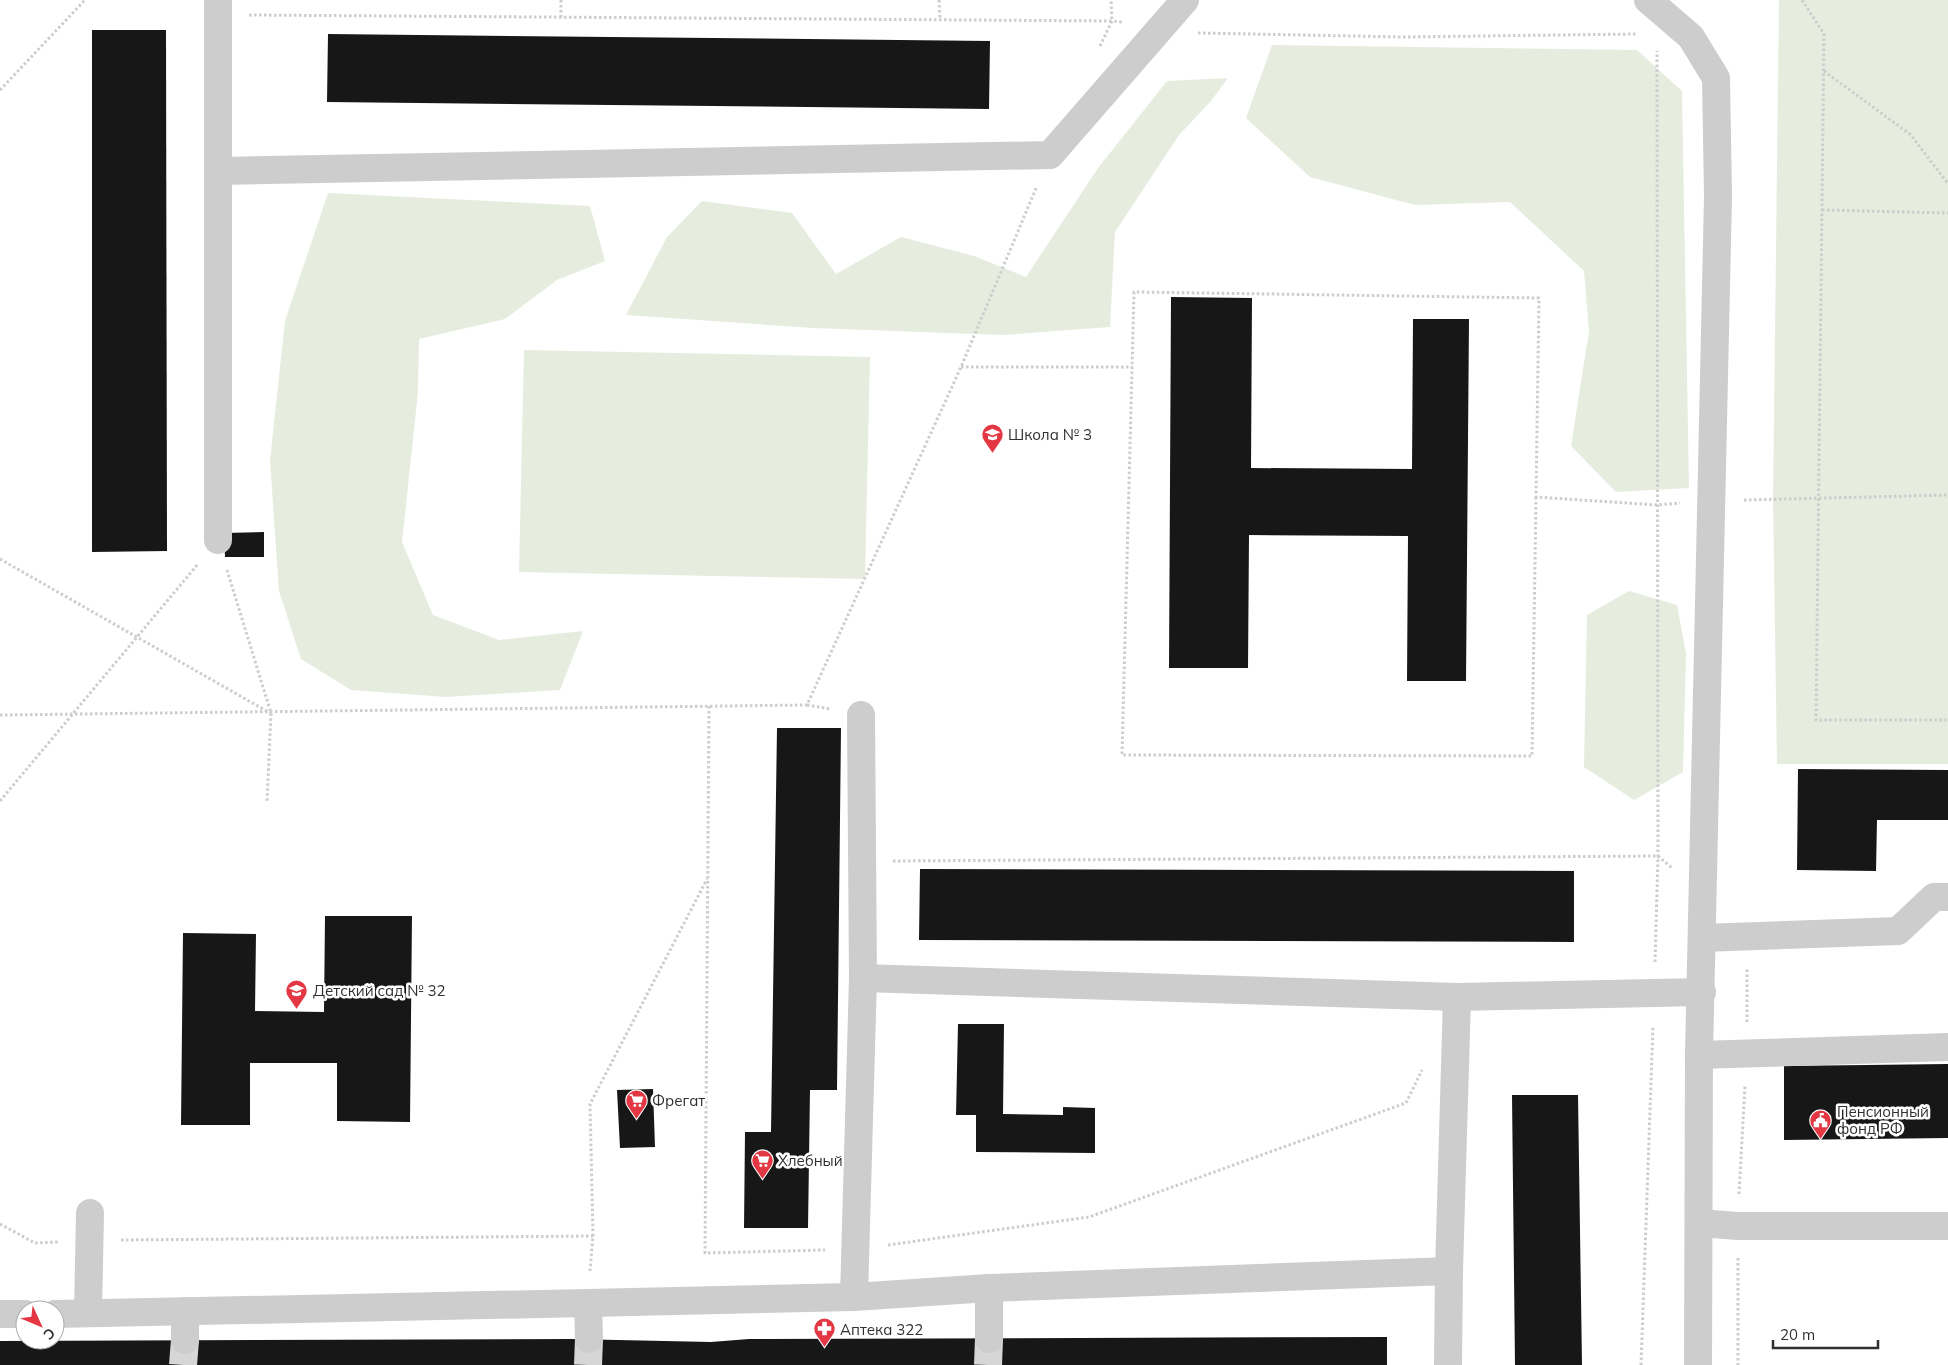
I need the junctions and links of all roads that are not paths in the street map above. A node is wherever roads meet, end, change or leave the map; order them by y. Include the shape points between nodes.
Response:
1 (1185, 0) edge
2 (218, 7) edge
3 (1659, 11) edge
4 (219, 171) junction
5 (218, 540) road end
6 (860, 715) dead end
7 (1948, 897) edge
8 (1704, 938) junction
9 (863, 978) junction
10 (1702, 992) junction
11 (1457, 997) junction
12 (1948, 1046) edge
13 (1699, 1055) junction
14 (90, 1213) dead end
15 (1699, 1223) junction
16 (1948, 1226) edge
17 (1449, 1271) junction
18 (989, 1288) junction
19 (854, 1297) junction
20 (588, 1303) junction
21 (186, 1311) junction
22 (88, 1313) junction
23 (0, 1314) edge
24 (15, 1314) edge
25 (65, 1314) edge
26 (589, 1339) tunnel mouth
27 (989, 1339) tunnel mouth
28 (184, 1340) tunnel mouth
29 (1448, 1365) edge
30 (1698, 1365) edge

1 - 4 street via 1050,156
2 - 4 street
3 - 8 street via 1691,37 1716,78 1718,196
4 - 5 street
6 - 9 street
7 - 8 street via 1934,897 1898,931
8 - 10 street
9 - 11 street
9 - 19 street
10 - 11 street
10 - 13 street
11 - 17 street
12 - 13 street
13 - 15 street
14 - 22 street
15 - 16 street via 1738,1226
15 - 30 street
17 - 18 street
17 - 29 street
18 - 19 street
18 - 27 street
19 - 20 street
20 - 21 street
20 - 26 street
21 - 22 street
21 - 28 street
22 - 25 street
23 - 24 street

